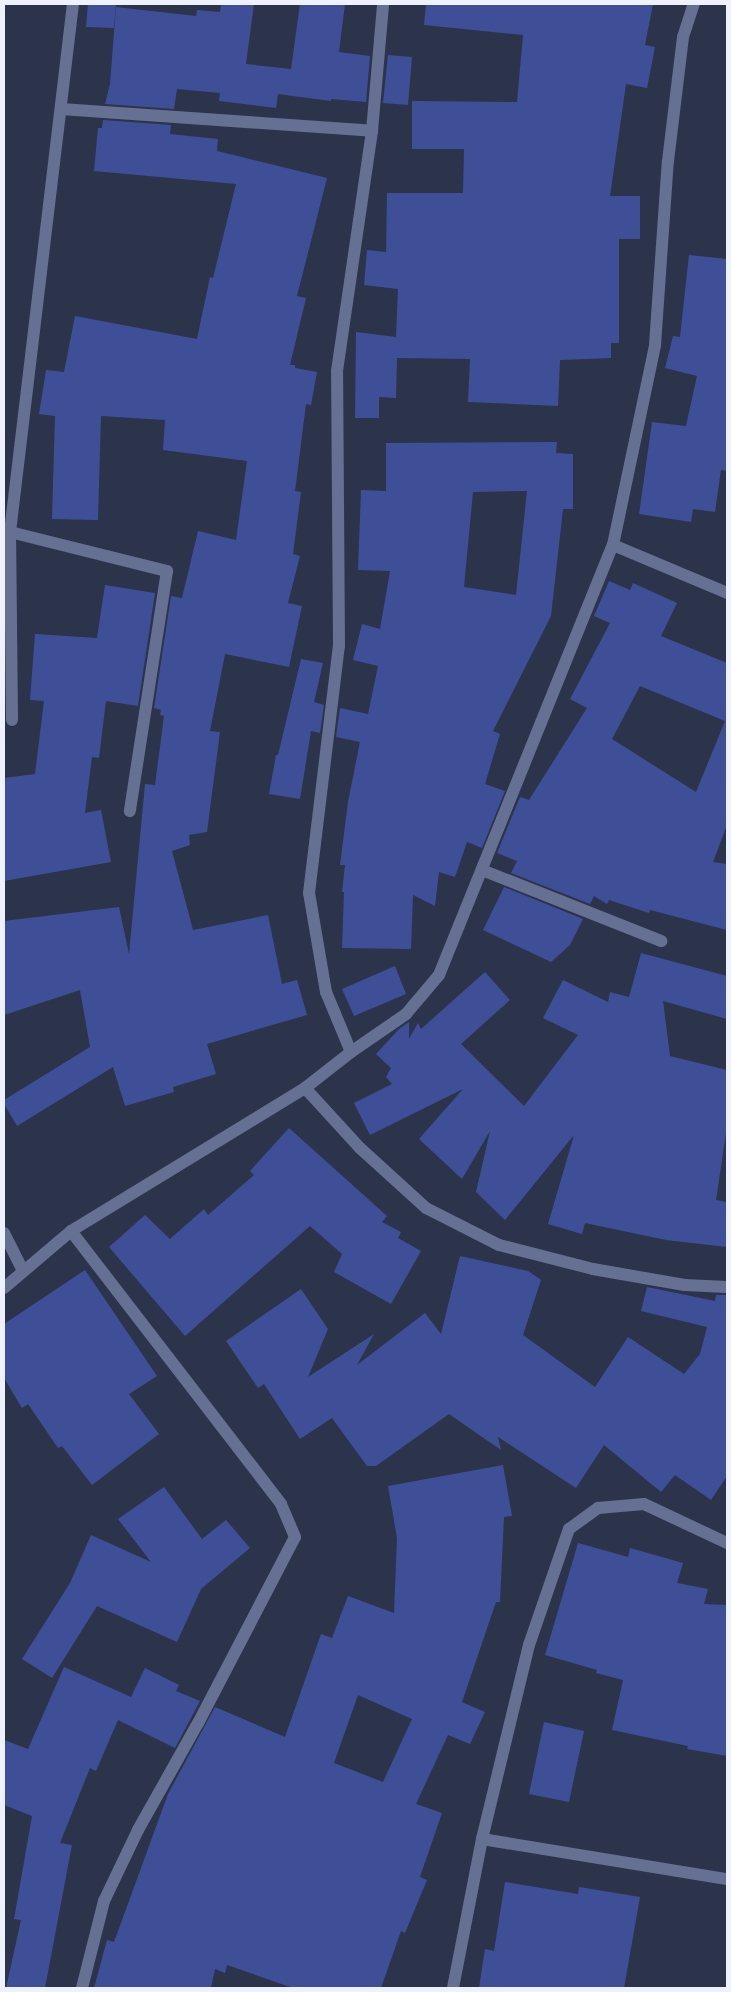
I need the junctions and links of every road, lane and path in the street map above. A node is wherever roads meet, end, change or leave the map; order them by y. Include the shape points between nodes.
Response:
1 (73, 4) edge
2 (383, 4) edge
3 (694, 4) edge
4 (61, 109) junction
5 (372, 131) junction
6 (10, 532) junction
7 (613, 545) junction
8 (727, 593) edge
9 (12, 720) dead end
10 (130, 811) dead end
11 (482, 870) junction
12 (661, 941) dead end
13 (351, 1052) junction
14 (305, 1088) junction
15 (71, 1230) junction
16 (4, 1233) edge
17 (23, 1271) junction
18 (727, 1287) edge
19 (4, 1288) edge
20 (727, 1543) edge
21 (482, 1839) junction
22 (727, 1879) edge
23 (82, 1988) edge
24 (454, 1988) edge

1 - 4 street
2 - 5 street
3 - 7 street via 683,38 668,161 655,345
4 - 5 street
4 - 6 street
5 - 13 street via 337,371 339,646 309,893 326,992
6 - 9 street
6 - 10 street via 167,572
7 - 8 street
7 - 11 street
11 - 12 street
11 - 13 street via 439,975 406,1014
13 - 14 street
14 - 15 street
14 - 18 street via 360,1148 426,1208 500,1246 593,1269 685,1285
15 - 17 street
15 - 23 street via 281,1504 295,1537 138,1830 104,1901
16 - 17 street
17 - 19 street
20 - 21 street via 644,1504 598,1508 569,1529 529,1644
21 - 22 street
21 - 24 street

